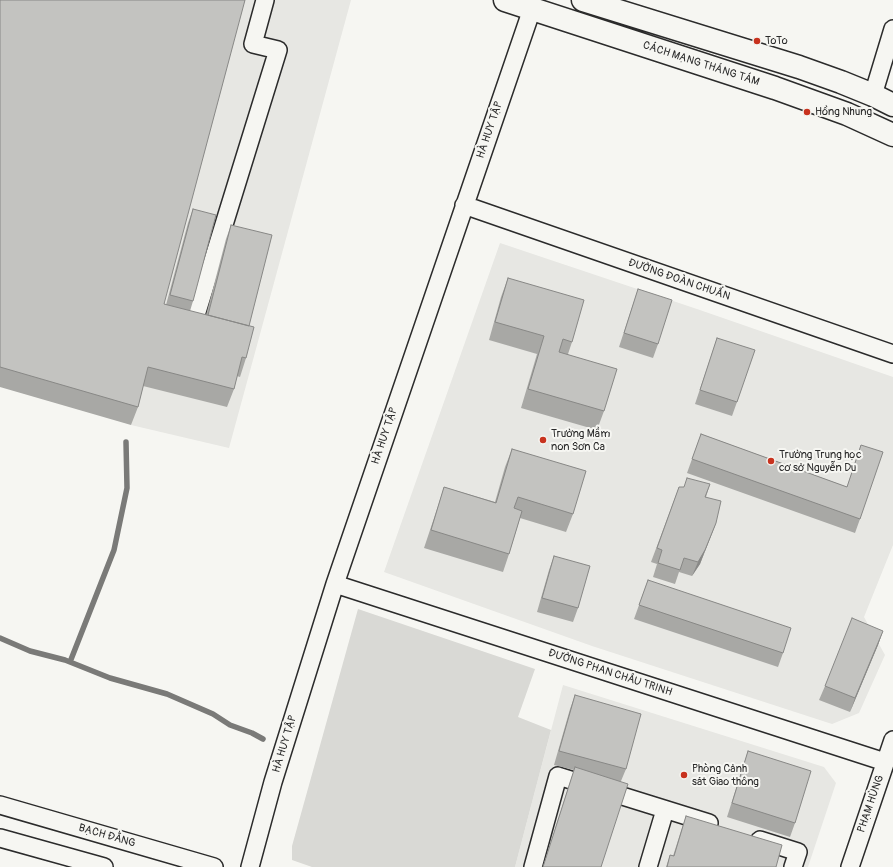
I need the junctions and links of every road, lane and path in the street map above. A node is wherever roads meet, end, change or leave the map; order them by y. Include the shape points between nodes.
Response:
1 (265, 0) edge
2 (506, 0) edge
3 (583, 0) edge
4 (617, 5) edge
5 (532, 9) junction
6 (893, 28) edge
7 (873, 95) junction
8 (893, 105) edge
9 (893, 135) edge
10 (464, 205) junction
11 (196, 315) edge
12 (893, 354) edge
13 (335, 584) junction
14 (893, 740) edge
15 (886, 762) junction
16 (0, 805) edge
17 (665, 810) junction
18 (724, 828) edge
19 (747, 835) edge
20 (0, 838) edge
21 (104, 867) edge
22 (214, 867) edge
23 (250, 867) edge
24 (533, 867) edge
25 (648, 867) edge
26 (793, 867) edge
27 (850, 867) edge

1 - 11 street via 253,44 278,50
2 - 5 main road, CÁCH MẠNG THÁNG TÁM
3 - 4 main road
4 - 7 main road
5 - 9 main road, CÁCH MẠNG THÁNG TÁM via 776,88 847,114
5 - 10 street, HÀ HUY TẬP
6 - 7 street
7 - 8 main road
10 - 12 street, ĐƯỜNG ĐOÀN CHUẨN
10 - 13 street, HÀ HUY TẬP
13 - 15 street, ĐƯỜNG PHAN CHÂU TRINH
13 - 23 street, HÀ HUY TẬP via 273,782
14 - 15 street, PHẠM HÙNG
15 - 27 street, PHẠM HÙNG
16 - 22 street, BẠCH ĐẰNG
17 - 18 street
17 - 24 street via 558,776
17 - 25 street
19 - 26 street via 798,852
20 - 21 street

